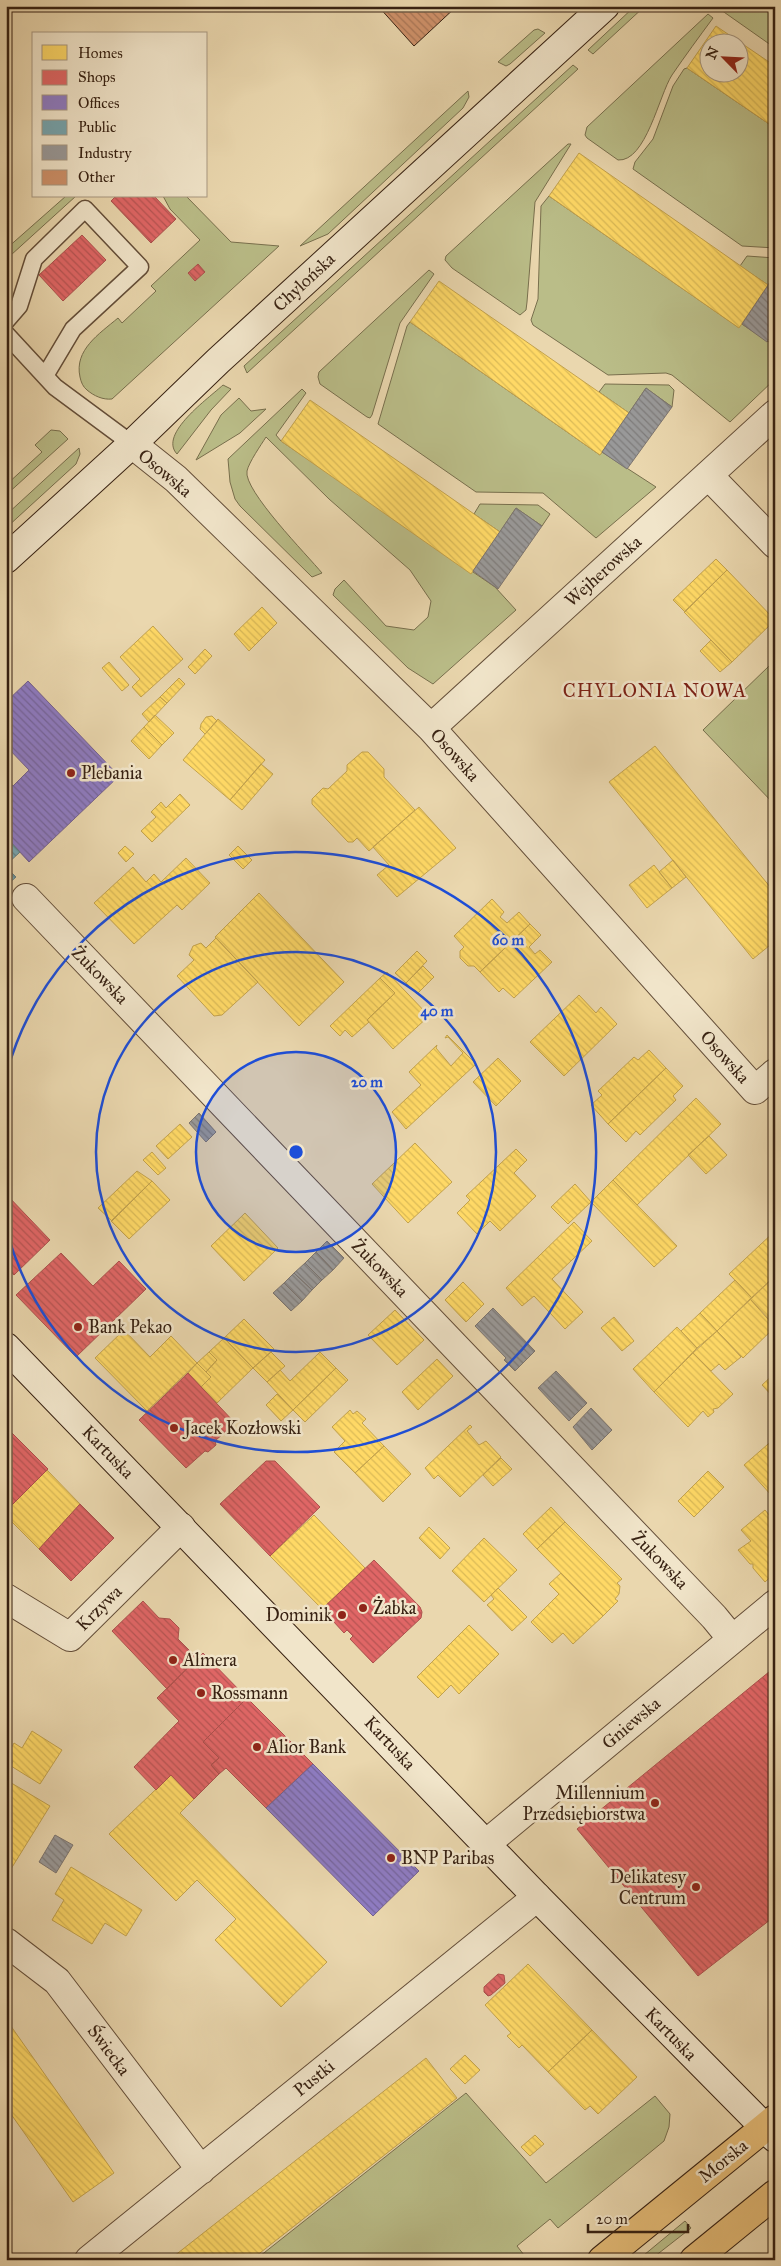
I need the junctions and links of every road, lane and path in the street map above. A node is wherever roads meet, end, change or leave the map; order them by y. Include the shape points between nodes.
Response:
1 (605, 6) edge
2 (6, 321) edge
3 (6, 334) edge
4 (45, 376) junction
5 (775, 414) edge
6 (132, 444) junction
7 (708, 476) junction
8 (775, 544) edge
9 (6, 559) edge
10 (431, 728) junction
11 (26, 898) dead end
12 (765, 1082) edge
13 (6, 1347) edge
14 (181, 1527) junction
15 (6, 1598) edge
16 (775, 1604) edge
17 (732, 1639) junction
18 (487, 1843) junction
19 (537, 1896) junction
20 (6, 1942) edge
21 (771, 2128) edge
22 (201, 2170) junction
23 (775, 2194) edge
24 (89, 2260) edge
25 (602, 2260) edge
26 (694, 2260) edge

1 - 6 street, Chylońska
2 - 4 lane via 18,306 34,259 85,209 140,267 73,329
3 - 4 lane
4 - 6 lane via 55,387
5 - 7 street, Wejherowska
6 - 9 street, Chylońska
6 - 10 street, Osowska via 176,479
7 - 8 street
7 - 10 street, Wejherowska
10 - 12 street, Osowska
11 - 17 street, Żukowska via 714,1616
13 - 14 street, Kartuska
14 - 15 street, Krzywa via 70,1637
14 - 18 street, Kartuska
16 - 17 street, Gniewska
17 - 18 street, Gniewska
18 - 19 street, Kartuska
19 - 21 street, Kartuska
19 - 22 street, Pustki
20 - 22 street, Świecka via 57,1981
21 - 25 main road, Morska
22 - 24 street, Pustki
23 - 26 main road

